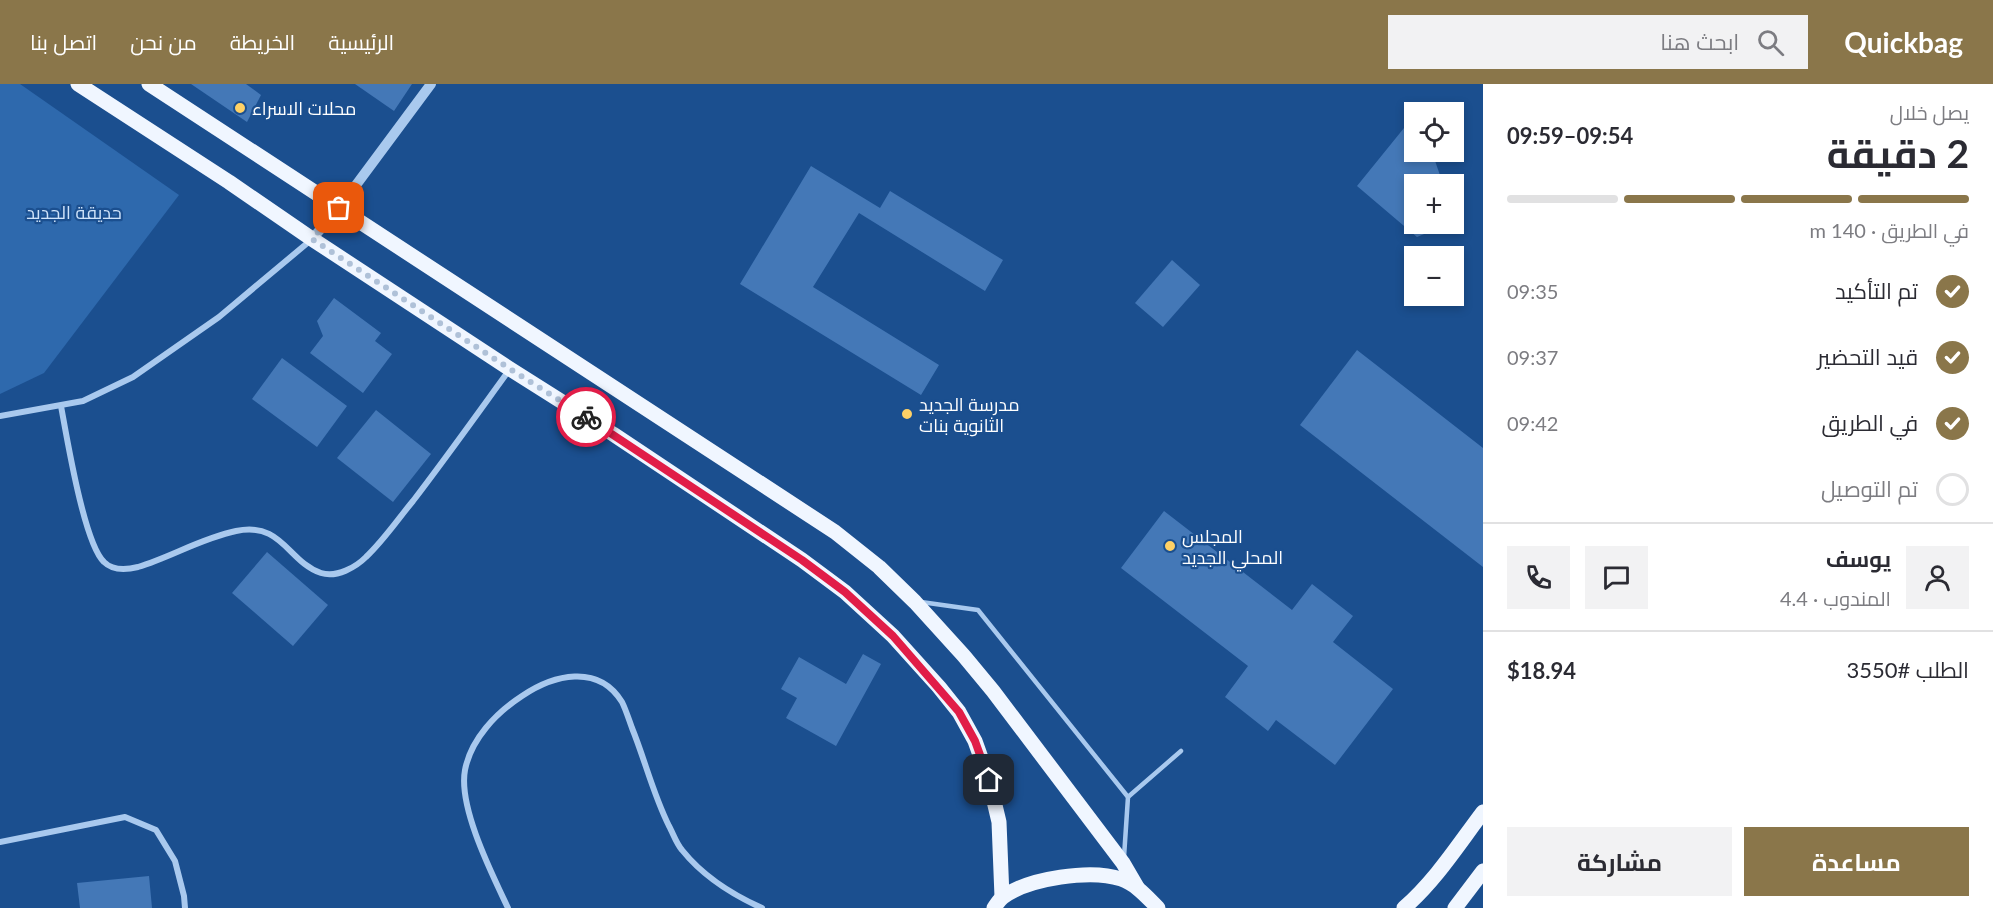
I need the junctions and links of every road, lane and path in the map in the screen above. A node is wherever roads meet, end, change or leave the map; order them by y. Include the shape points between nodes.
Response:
1 (78, 84) edge
2 (149, 84) edge
3 (431, 84) edge
4 (339, 208) junction
5 (312, 239) junction
6 (510, 369) junction
7 (61, 406) junction
8 (0, 416) edge
9 (915, 602) junction
10 (1181, 752) dead end
11 (1128, 797) junction
12 (1483, 812) edge
13 (0, 842) edge
14 (1123, 863) junction
15 (1483, 871) edge
16 (1137, 888) junction
17 (998, 903) edge
18 (185, 908) edge
19 (508, 908) edge
20 (762, 908) edge
21 (1158, 908) edge
22 (1404, 908) edge
23 (1455, 908) edge

1 - 5 main road
2 - 4 main road
3 - 4 street
4 - 5 street
4 - 9 main road via 835,532
5 - 6 main road
5 - 7 street via 219,317 158,361 112,389
6 - 7 street via 386,535 366,557 335,573 323,573 308,565 277,538 259,530 237,531 137,567 117,570 105,563 94,549 84,516
6 - 17 main road via 802,560 845,592 893,636 959,712 975,741 999,822
7 - 8 street
9 - 11 lane via 978,610
9 - 14 main road via 993,691
10 - 11 lane
11 - 14 lane
12 - 22 main road via 1440,871
13 - 18 street via 125,817 156,830 175,861
14 - 16 main road
15 - 23 main road
16 - 17 main road via 1122,879 1067,876 1036,882
16 - 21 main road
19 - 20 street via 471,822 464,772 470,751 491,722 536,687 570,676 597,680 621,702 658,805 681,849 712,880

